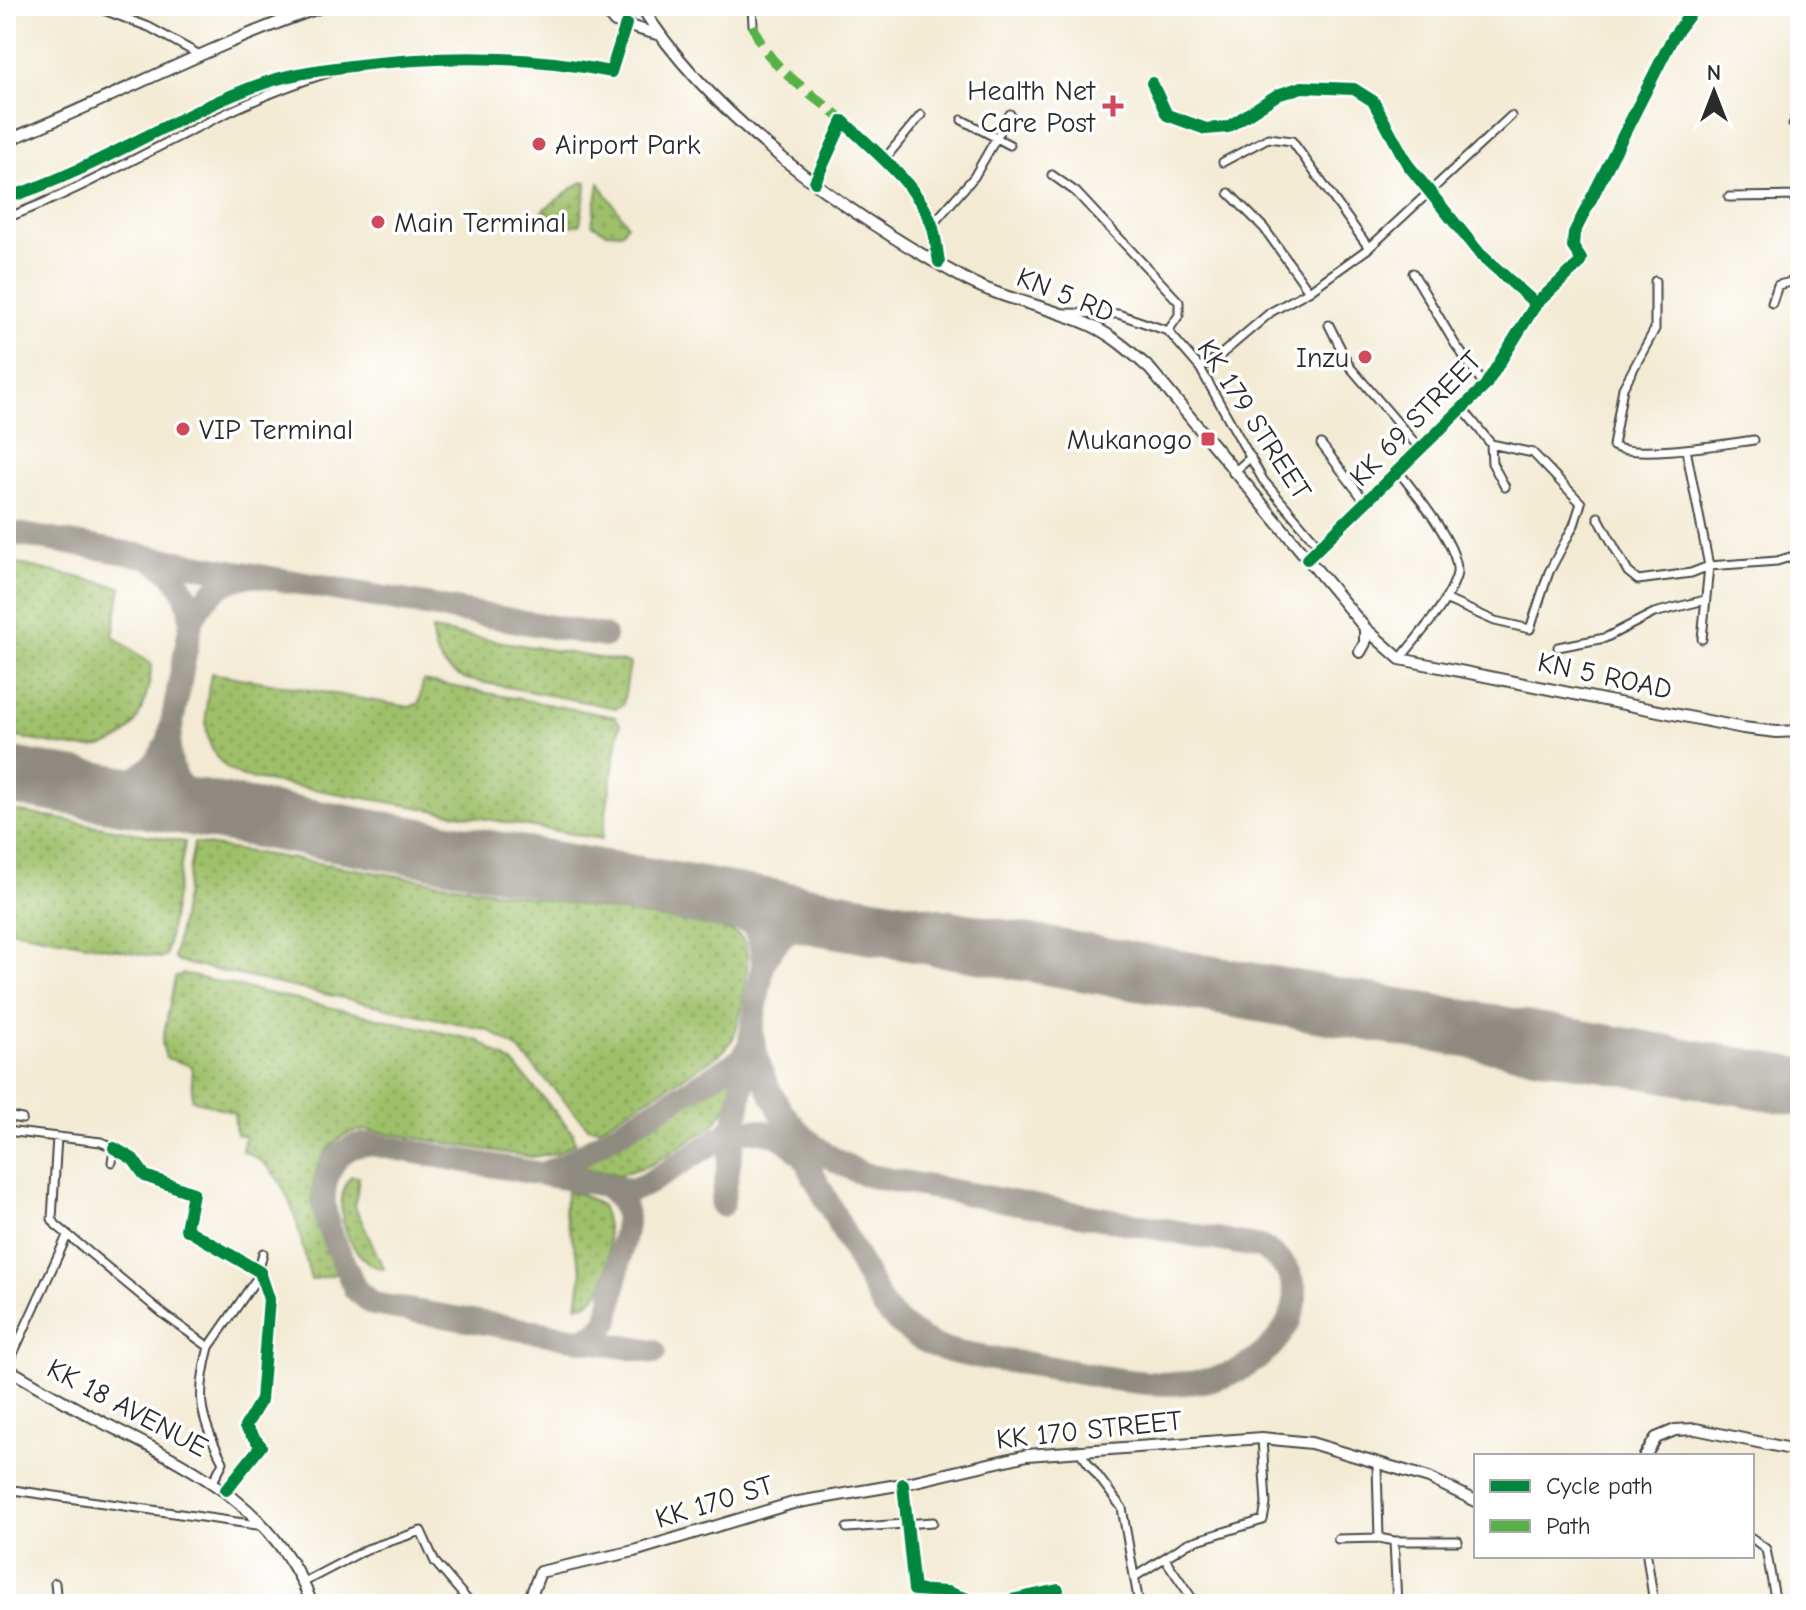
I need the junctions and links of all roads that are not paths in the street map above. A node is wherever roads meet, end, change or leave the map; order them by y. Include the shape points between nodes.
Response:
1 (93, 6) edge
2 (323, 6) edge
3 (601, 6) edge
4 (640, 6) edge
5 (752, 6) edge
6 (1696, 6) edge
7 (609, 10) edge
8 (627, 24) junction
9 (753, 25) dead end
10 (659, 35) junction
11 (198, 54) junction
12 (353, 66) junction
13 (1152, 83) dead end
14 (1010, 114) dead end
15 (921, 115) dead end
16 (1511, 116) dead end
17 (962, 120) dead end
18 (998, 137) junction
19 (6, 141) edge
20 (1010, 145) dead end
21 (883, 161) junction
22 (1223, 162) dead end
23 (1052, 175) dead end
24 (815, 182) junction
25 (1430, 192) junction
26 (1229, 193) dead end
27 (1800, 196) edge
28 (1729, 197) dead end
29 (6, 198) edge
30 (6, 218) edge
31 (932, 225) junction
32 (1369, 248) junction
33 (939, 262) junction
34 (1413, 273) dead end
35 (1800, 280) edge
36 (1655, 281) dead end
37 (1309, 291) junction
38 (1772, 303) dead end
39 (1536, 304) junction
40 (1059, 313) junction
41 (1329, 325) dead end
42 (1168, 331) junction
43 (1200, 368) junction
44 (1485, 386) junction
45 (1463, 409) junction
46 (1754, 440) dead end
47 (1321, 444) dead end
48 (1491, 444) junction
49 (1686, 449) junction
50 (1421, 450) junction
51 (1251, 457) junction
52 (1399, 472) junction
53 (1233, 473) junction
54 (1505, 487) dead end
55 (1367, 504) junction
56 (1598, 517) dead end
57 (1320, 547) junction
58 (1800, 554) edge
59 (1307, 559) junction
60 (1709, 566) junction
61 (1445, 599) junction
62 (1705, 600) junction
63 (1365, 628) junction
64 (1702, 639) dead end
65 (1558, 647) dead end
66 (1360, 652) dead end
67 (1400, 659) junction
68 (1800, 731) edge
69 (6, 1116) edge
70 (22, 1119) dead end
71 (6, 1131) edge
72 (57, 1137) junction
73 (114, 1148) junction
74 (112, 1162) dead end
75 (67, 1236) junction
76 (263, 1253) dead end
77 (260, 1272) junction
78 (209, 1347) junction
79 (6, 1368) edge
80 (1262, 1438) junction
81 (1078, 1449) junction
82 (1800, 1451) edge
83 (1646, 1453) edge
84 (1377, 1465) junction
85 (214, 1480) junction
86 (903, 1484) junction
87 (6, 1489) edge
88 (226, 1490) junction
89 (1474, 1500) edge
90 (933, 1522) dead end
91 (909, 1524) junction
92 (264, 1526) junction
93 (847, 1528) dead end
94 (1379, 1538) junction
95 (1338, 1539) dead end
96 (1754, 1540) edge
97 (1394, 1541) junction
98 (1458, 1541) dead end
99 (1647, 1558) edge
100 (1165, 1559) junction
101 (1136, 1576) junction
102 (304, 1582) junction
103 (55, 1583) dead end
104 (1058, 1590) dead end
105 (57, 1604) edge
106 (312, 1604) edge
107 (471, 1604) edge
108 (528, 1604) edge
109 (1139, 1604) edge
110 (1196, 1604) edge
111 (1397, 1604) edge
112 (1654, 1604) edge
113 (1776, 1604) edge

1 - 11 street via 149,27
2 - 11 main road
3 - 7 main road, KN 5 RD
4 - 8 main road, KN 5 RD
4 - 10 main road, KN 5 RD
5 - 9 street
6 - 39 street, KK 69 STREET via 1673,37 1574,233 1579,264
7 - 8 main road, KN 5 RD via 615,22
8 - 10 main road, KN 5 RD
8 - 12 street via 611,72 554,62 466,57
10 - 24 main road, KN 5 RD via 716,98
11 - 19 main road
12 - 29 street via 268,82 58,180
12 - 30 street via 253,102
13 - 25 street via 1167,115 1206,129 1228,127 1277,95 1302,87 1354,89 1373,101 1408,165
14 - 18 street
15 - 21 street
16 - 25 street
17 - 18 street
18 - 20 street
18 - 31 street via 974,177
21 - 24 street via 843,121
21 - 31 street
22 - 32 street via 1268,138 1287,138
23 - 42 street, KK 179 STREET via 1076,192 1179,302 1179,315
24 - 33 main road, KN 5 RD
25 - 32 street
25 - 39 street via 1480,254
26 - 37 street via 1264,228
27 - 28 street
31 - 33 street
32 - 37 street
33 - 40 main road, KN 5 RD via 992,291
34 - 44 street
35 - 38 street via 1778,285
36 - 49 street via 1655,329 1623,388 1612,442 1624,450
37 - 43 street via 1271,312
39 - 44 street, KK 69 STREET
40 - 42 street via 1118,314
40 - 53 main road, KN 5 RD via 1126,347
41 - 50 street via 1350,367
42 - 43 street, KK 179 STREET
43 - 51 street, KK 179 STREET
44 - 45 street, KK 69 STREET
45 - 48 street
45 - 50 street, KK 69 STREET
46 - 49 street
47 - 55 street
48 - 54 street via 1492,463
48 - 61 street via 1533,453 1581,499 1580,508 1549,572 1530,629 1495,621
49 - 60 street
50 - 52 street, KK 69 STREET
51 - 53 street
51 - 57 street, KK 179 STREET via 1263,480
52 - 55 street, KK 69 STREET
52 - 61 street via 1451,548 1458,571
53 - 59 main road, KN 5 RD
55 - 57 street, KK 69 STREET
56 - 60 street via 1632,578 1691,573
57 - 59 street, KK 69 STREET
58 - 60 street via 1760,564
59 - 63 main road, KN 5 RD
60 - 62 street
61 - 67 street
62 - 64 street
62 - 65 street via 1654,613 1605,638
63 - 66 main road
63 - 67 main road, KN 5 RD
67 - 68 main road, KN 5 ROAD via 1743,728
69 - 70 street
71 - 72 street
72 - 73 street
72 - 75 street via 52,1219
73 - 74 street
73 - 77 street via 133,1159 145,1176 193,1193 186,1229
75 - 78 street
75 - 79 street
76 - 77 street
77 - 78 street
77 - 88 street via 269,1299 261,1400 245,1427 261,1446
78 - 85 street via 200,1403 223,1462
79 - 85 main road, KK 18 AVENUE
80 - 81 main road, KK 170 STREET
80 - 84 main road, KK 170 STREET via 1311,1443
80 - 100 street via 1263,1520 1200,1537
81 - 86 main road, KK 170 STREET via 1027,1455
81 - 101 street via 1119,1501
82 - 83 main road via 1685,1429 1662,1434
84 - 89 main road, KK 170 STREET via 1439,1481
84 - 94 street
85 - 88 main road, KK 18 AVENUE
86 - 91 street
86 - 108 main road, KK 170 ST via 793,1503 634,1551 540,1572
87 - 92 street
88 - 92 main road, KK 18 AVENUE
90 - 91 street
91 - 93 street
91 - 104 street via 912,1584 917,1591 1006,1601
92 - 102 main road, KK 18 AVENUE
94 - 95 street
94 - 97 street
96 - 113 street via 1766,1549
97 - 98 street
97 - 111 street
99 - 112 street
100 - 101 street
100 - 110 street
101 - 109 street
102 - 106 main road, KK 18 AVENUE
102 - 107 street via 415,1530 421,1531 435,1562
103 - 105 street

